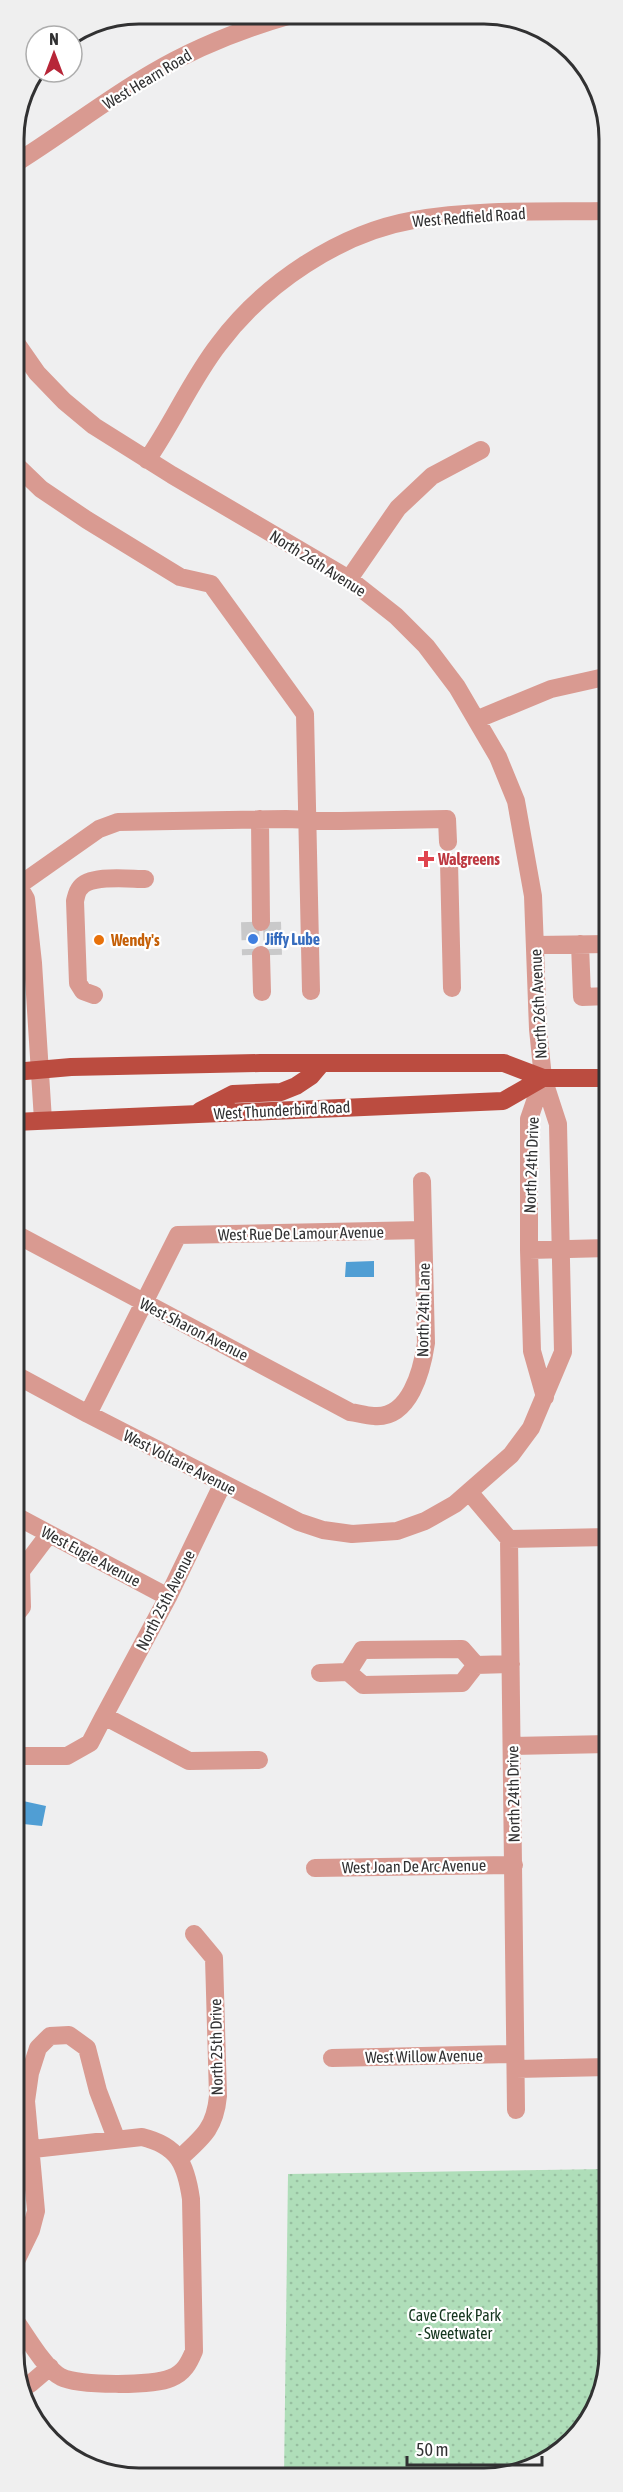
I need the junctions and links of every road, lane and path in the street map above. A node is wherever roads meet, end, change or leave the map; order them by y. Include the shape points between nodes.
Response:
1 (265, 24) edge
2 (24, 158) edge
3 (599, 211) edge
4 (24, 355) edge
5 (481, 450) dead end
6 (147, 460) junction
7 (24, 473) edge
8 (349, 579) junction
9 (599, 678) edge
10 (478, 719) junction
11 (260, 819) junction
12 (308, 820) junction
13 (448, 842) dead end
14 (449, 862) dead end
15 (24, 877) edge
16 (145, 879) dead end
17 (24, 896) edge
18 (261, 920) tunnel mouth
19 (580, 944) junction
20 (599, 944) edge
21 (535, 945) junction
22 (262, 958) tunnel mouth
23 (452, 988) dead end
24 (310, 991) dead end
25 (262, 992) dead end
26 (94, 995) dead end
27 (599, 996) edge
28 (322, 1063) junction
29 (40, 1070) junction
30 (24, 1071) edge
31 (543, 1078) junction
32 (599, 1078) edge
33 (194, 1114) junction
34 (44, 1120) junction
35 (24, 1121) edge
36 (422, 1180) dead end
37 (423, 1230) junction
38 (24, 1238) edge
39 (599, 1248) edge
40 (529, 1250) junction
41 (561, 1250) junction
42 (144, 1303) junction
43 (24, 1379) edge
44 (544, 1397) junction
45 (88, 1414) junction
46 (376, 1417) joint
47 (223, 1483) junction
48 (470, 1493) junction
49 (24, 1520) edge
50 (49, 1534) junction
51 (352, 1534) joint
52 (599, 1537) edge
53 (509, 1539) junction
54 (24, 1565) edge
55 (168, 1597) junction
56 (511, 1664) junction
57 (476, 1665) junction
58 (348, 1672) junction
59 (320, 1673) dead end
60 (104, 1716) junction
61 (599, 1744) edge
62 (512, 1746) junction
63 (24, 1756) edge
64 (259, 1760) dead end
65 (514, 1864) junction
66 (315, 1868) dead end
67 (194, 1934) dead end
68 (332, 2058) dead end
69 (515, 2061) junction
70 (599, 2066) edge
71 (516, 2110) dead end
72 (24, 2134) edge
73 (116, 2138) junction
74 (24, 2150) edge
75 (24, 2155) edge
76 (180, 2158) junction
77 (24, 2244) edge
78 (24, 2332) edge
79 (50, 2367) junction
80 (28, 2384) edge

1 - 2 street, West Hearn Road via 209,43 168,64
3 - 6 street, West Redfield Road via 411,220 334,248 301,267 241,317 218,344
4 - 6 street, North 26th Avenue via 64,401
5 - 8 street via 432,476 398,508
6 - 8 street, North 26th Avenue
7 - 12 street via 87,520 180,577 211,584 305,714
8 - 10 street, North 26th Avenue via 426,646
9 - 10 street via 551,689
10 - 21 street, North 26th Avenue via 516,801 533,896
11 - 12 street
11 - 15 street via 118,822 99,829
11 - 18 street
12 - 13 street via 447,819
12 - 24 street
14 - 23 street
16 - 26 street via 95,879 79,889 75,901 78,983 83,992
17 - 29 street
19 - 20 street
19 - 21 street
19 - 27 street via 582,997
21 - 31 street, North 26th Avenue via 537,1029
22 - 25 street
28 - 29 main road, West Thunderbird Road
28 - 31 main road, West Thunderbird Road via 504,1063
28 - 33 main road via 311,1076 281,1092 233,1094
29 - 30 main road, West Thunderbird Road
29 - 34 street
31 - 32 main road, West Thunderbird Road
31 - 33 main road, West Thunderbird Road via 503,1101
31 - 40 street, North 24th Drive via 529,1119
31 - 41 street, North 24th Drive via 558,1124
33 - 34 main road, West Thunderbird Road
34 - 35 main road, West Thunderbird Road
36 - 37 street, North 24th Lane
37 - 42 street, West Rue De Lamour Avenue via 178,1235
37 - 46 street, North 24th Lane via 423,1366 410,1396 393,1411
38 - 42 street, West Sharon Avenue
39 - 41 street
40 - 41 street
40 - 44 street, North 24th Drive via 532,1351
41 - 44 street, North 24th Drive via 563,1352
42 - 45 street
42 - 46 street, West Sharon Avenue via 351,1412
43 - 45 street, West Voltaire Avenue
44 - 48 street, North 24th Drive via 531,1428 511,1455
45 - 47 street, West Voltaire Avenue
47 - 51 street, West Voltaire Avenue via 299,1522
47 - 55 street, North 25th Avenue
48 - 51 street, North 24th Drive via 397,1531
48 - 53 street
49 - 50 street, West Eugie Avenue
50 - 54 street
50 - 55 street, West Eugie Avenue
52 - 53 street
53 - 56 street, North 24th Drive
55 - 60 street, North 25th Avenue
56 - 57 street
56 - 62 street, North 24th Drive
57 - 58 street via 462,1683 363,1684
57 - 58 street via 462,1648 362,1650
58 - 59 street
60 - 63 street, North 25th Avenue via 90,1743 67,1756
60 - 64 street via 189,1761
61 - 62 street
62 - 65 street, North 24th Drive
65 - 66 street, West Joan De Arc Avenue
65 - 69 street, North 24th Drive
67 - 76 street, North 25th Drive via 214,1958 218,2096 216,2115 208,2132
68 - 69 street, West Willow Avenue
69 - 70 street, West Willow Avenue
69 - 71 street, North 24th Drive
72 - 73 street via 30,2073 38,2048 50,2036 69,2035 87,2048
73 - 74 street
73 - 76 street via 154,2140
75 - 77 street via 36,2211
76 - 79 street via 191,2199 195,2334 194,2351 187,2367 173,2378 158,2382 78,2383 60,2377
78 - 79 street
79 - 80 street

